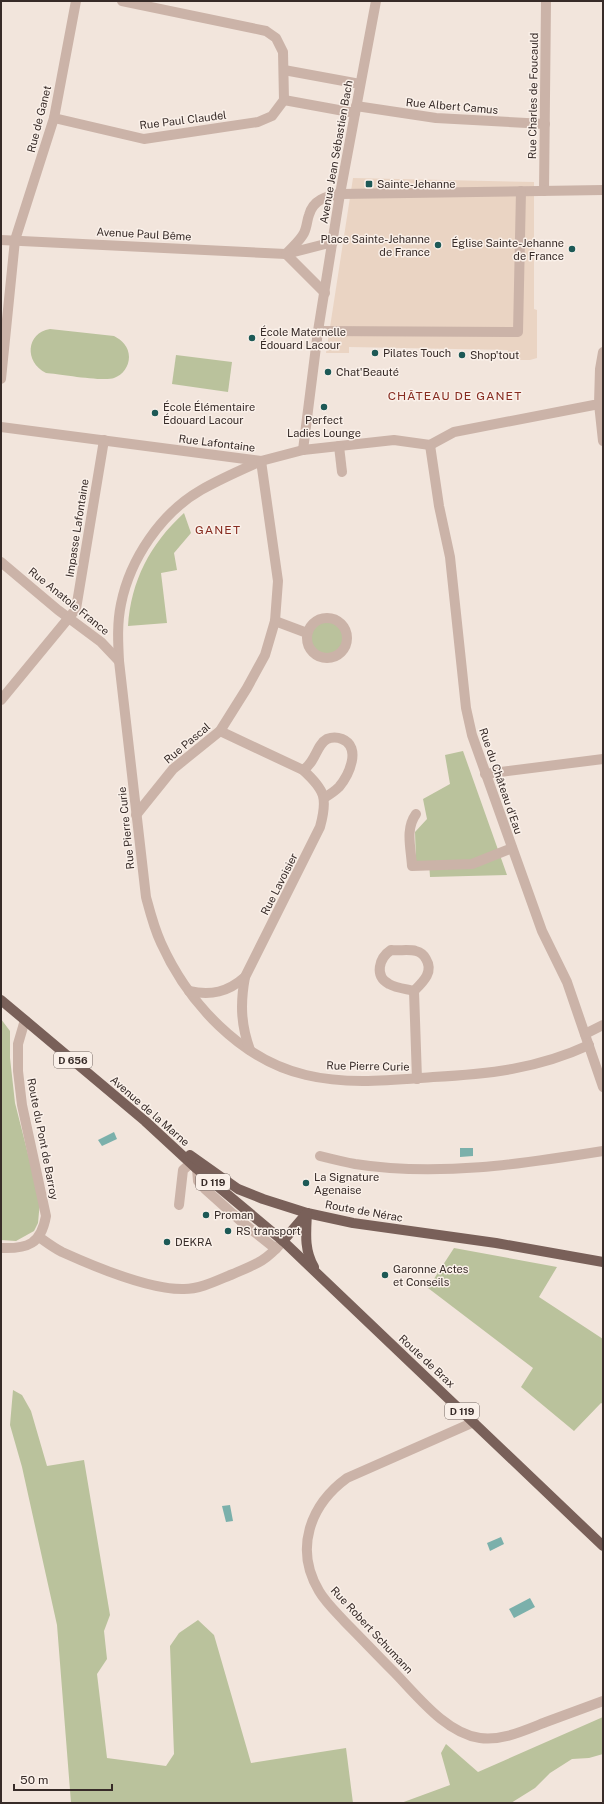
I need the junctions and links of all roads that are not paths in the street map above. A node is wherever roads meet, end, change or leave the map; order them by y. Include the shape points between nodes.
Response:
1 (76, 1) edge
2 (122, 1) edge
3 (376, 1) edge
4 (546, 1) edge
5 (284, 70) junction
6 (360, 84) junction
7 (284, 100) junction
8 (356, 110) junction
9 (54, 118) junction
10 (545, 124) junction
11 (603, 190) edge
12 (521, 191) junction
13 (544, 191) junction
14 (340, 194) junction
15 (1, 240) edge
16 (15, 240) junction
17 (333, 242) junction
18 (286, 254) junction
19 (325, 293) junction
20 (318, 331) junction
21 (603, 352) edge
22 (1, 379) edge
23 (599, 404) junction
24 (1, 427) edge
25 (104, 440) junction
26 (603, 441) edge
27 (430, 445) junction
28 (338, 446) junction
29 (303, 450) junction
30 (261, 461) junction
31 (342, 472) dead end
32 (1, 562) edge
33 (68, 617) junction
34 (275, 621) junction
35 (307, 633) dead end
36 (119, 661) junction
37 (1, 700) edge
38 (220, 731) junction
39 (603, 759) edge
40 (303, 770) junction
41 (485, 774) junction
42 (324, 798) junction
43 (416, 814) dead end
44 (136, 815) junction
45 (512, 848) junction
46 (245, 978) junction
47 (414, 990) junction
48 (189, 991) junction
49 (1, 1000) edge
50 (25, 1020) junction
51 (603, 1025) edge
52 (585, 1034) junction
53 (589, 1045) junction
54 (250, 1050) junction
55 (417, 1079) junction
56 (603, 1087) edge
57 (145, 1121) junction
58 (603, 1151) edge
59 (320, 1156) dead end
60 (194, 1166) junction
61 (179, 1205) dead end
62 (307, 1213) junction
63 (39, 1237) junction
64 (283, 1241) junction
65 (1, 1248) edge
66 (276, 1250) junction
67 (603, 1262) edge
68 (321, 1277) junction
69 (474, 1422) junction
70 (603, 1546) edge
71 (603, 1701) edge

1 - 9 street, Rue de Ganet
2 - 5 street via 266,31 280,43
3 - 6 street, Avenue Jean Sébastien Bach
4 - 10 street, Rue Charles de Foucauld
5 - 6 street
5 - 7 street
6 - 8 street, Avenue Jean Sébastien Bach
7 - 8 street
7 - 9 street, Rue Paul Claudel via 272,116 258,122 144,138
8 - 10 street, Rue Albert Camus via 436,118
8 - 14 street, Avenue Jean Sébastien Bach
9 - 16 street, Rue de Ganet
10 - 13 street, Rue Charles de Foucauld
11 - 13 street
12 - 13 street
12 - 14 street
12 - 20 street via 518,332
14 - 17 street, Avenue Jean Sébastien Bach
14 - 18 street via 319,200 314,205 304,232
15 - 16 street, Avenue Paul Bême
16 - 18 street, Avenue Paul Bême
16 - 22 street
17 - 18 street, Avenue Paul Bême
17 - 19 street, Avenue Jean Sébastien Bach
18 - 19 street
19 - 20 street, Avenue Jean Sébastien Bach
20 - 29 street, Avenue Jean Sébastien Bach
21 - 23 street
23 - 26 street
23 - 27 street via 454,432
24 - 25 street, Rue Lafontaine
25 - 30 street, Rue Lafontaine
25 - 33 street, Impasse Lafontaine via 76,609
27 - 28 street, Rue Lafontaine via 394,440
27 - 41 street, Rue du Château d'Eau via 450,557 466,708
28 - 29 street, Rue Lafontaine
28 - 31 street
29 - 30 street, Rue Lafontaine
30 - 34 street, Rue Pascal via 277,562 278,600
30 - 36 street, Rue Pierre Curie via 200,490 161,524 145,546 128,581 121,604 118,632
32 - 33 street, Rue Anatole France
33 - 36 street, Rue Anatole France via 101,642
33 - 37 street, Impasse Lafontaine
34 - 35 street
34 - 38 street, Rue Pascal via 258,671
36 - 44 street, Rue Pierre Curie
38 - 40 street
38 - 44 street, Rue Pascal via 173,769
39 - 41 street
40 - 42 street via 314,780
40 - 42 street via 312,763 322,742 327,739 339,738 349,745 353,756 343,782
41 - 45 street, Rue du Château d'Eau
42 - 46 street, Rue Lavoisier via 325,808 320,828
43 - 45 street via 409,831 412,866 472,864
44 - 48 street, Rue Pierre Curie via 146,897 154,925 172,966
45 - 52 street, Rue du Château d'Eau via 542,931 567,982
46 - 48 street via 219,992 201,994
46 - 54 street, Rue Lavoisier via 241,997 241,1017
47 - 47 street via 384,981 379,968 385,954 391,950 416,951 427,960 428,975
47 - 55 street, Rue Pierre Curie
48 - 54 street, Rue Pierre Curie via 210,1016
49 - 50 main road, Avenue de la Marne / D 656
50 - 57 main road, Avenue de la Marne / D 656
50 - 63 street, Route du Pont de Barroy via 18,1044 18,1071 22,1105 46,1216 44,1230
51 - 52 street
52 - 53 street, Rue du Château d'Eau
53 - 55 street, Rue Pierre Curie via 532,1066 493,1073
53 - 56 street, Rue du Château d'Eau
54 - 55 street, Rue Pierre Curie via 264,1061 307,1076 348,1080
57 - 60 main road, Avenue de la Marne / D 119
57 - 62 main road, Route de Nérac / D 656 via 238,1189
58 - 59 street via 534,1162 436,1169 389,1168
60 - 61 street via 183,1170
60 - 64 main road, Avenue de la Marne / D 119
60 - 66 street via 198,1180 205,1189
62 - 64 main road
62 - 67 main road, Route de Nérac / D 656 via 353,1223
62 - 68 main road, Route de Brax / D 119 via 307,1252
63 - 65 street via 29,1245
63 - 66 street via 61,1252 117,1274 170,1289 205,1285 257,1264
64 - 66 street
64 - 68 main road, Route de Brax / D 119
68 - 69 main road, Route de Brax / D 119
69 - 70 main road, Route de Brax / D 119
69 - 71 street, Rue Robert Schumann via 347,1478 333,1488 318,1506 307,1545 308,1560 319,1592 369,1647 444,1722 461,1733 480,1738 506,1737

